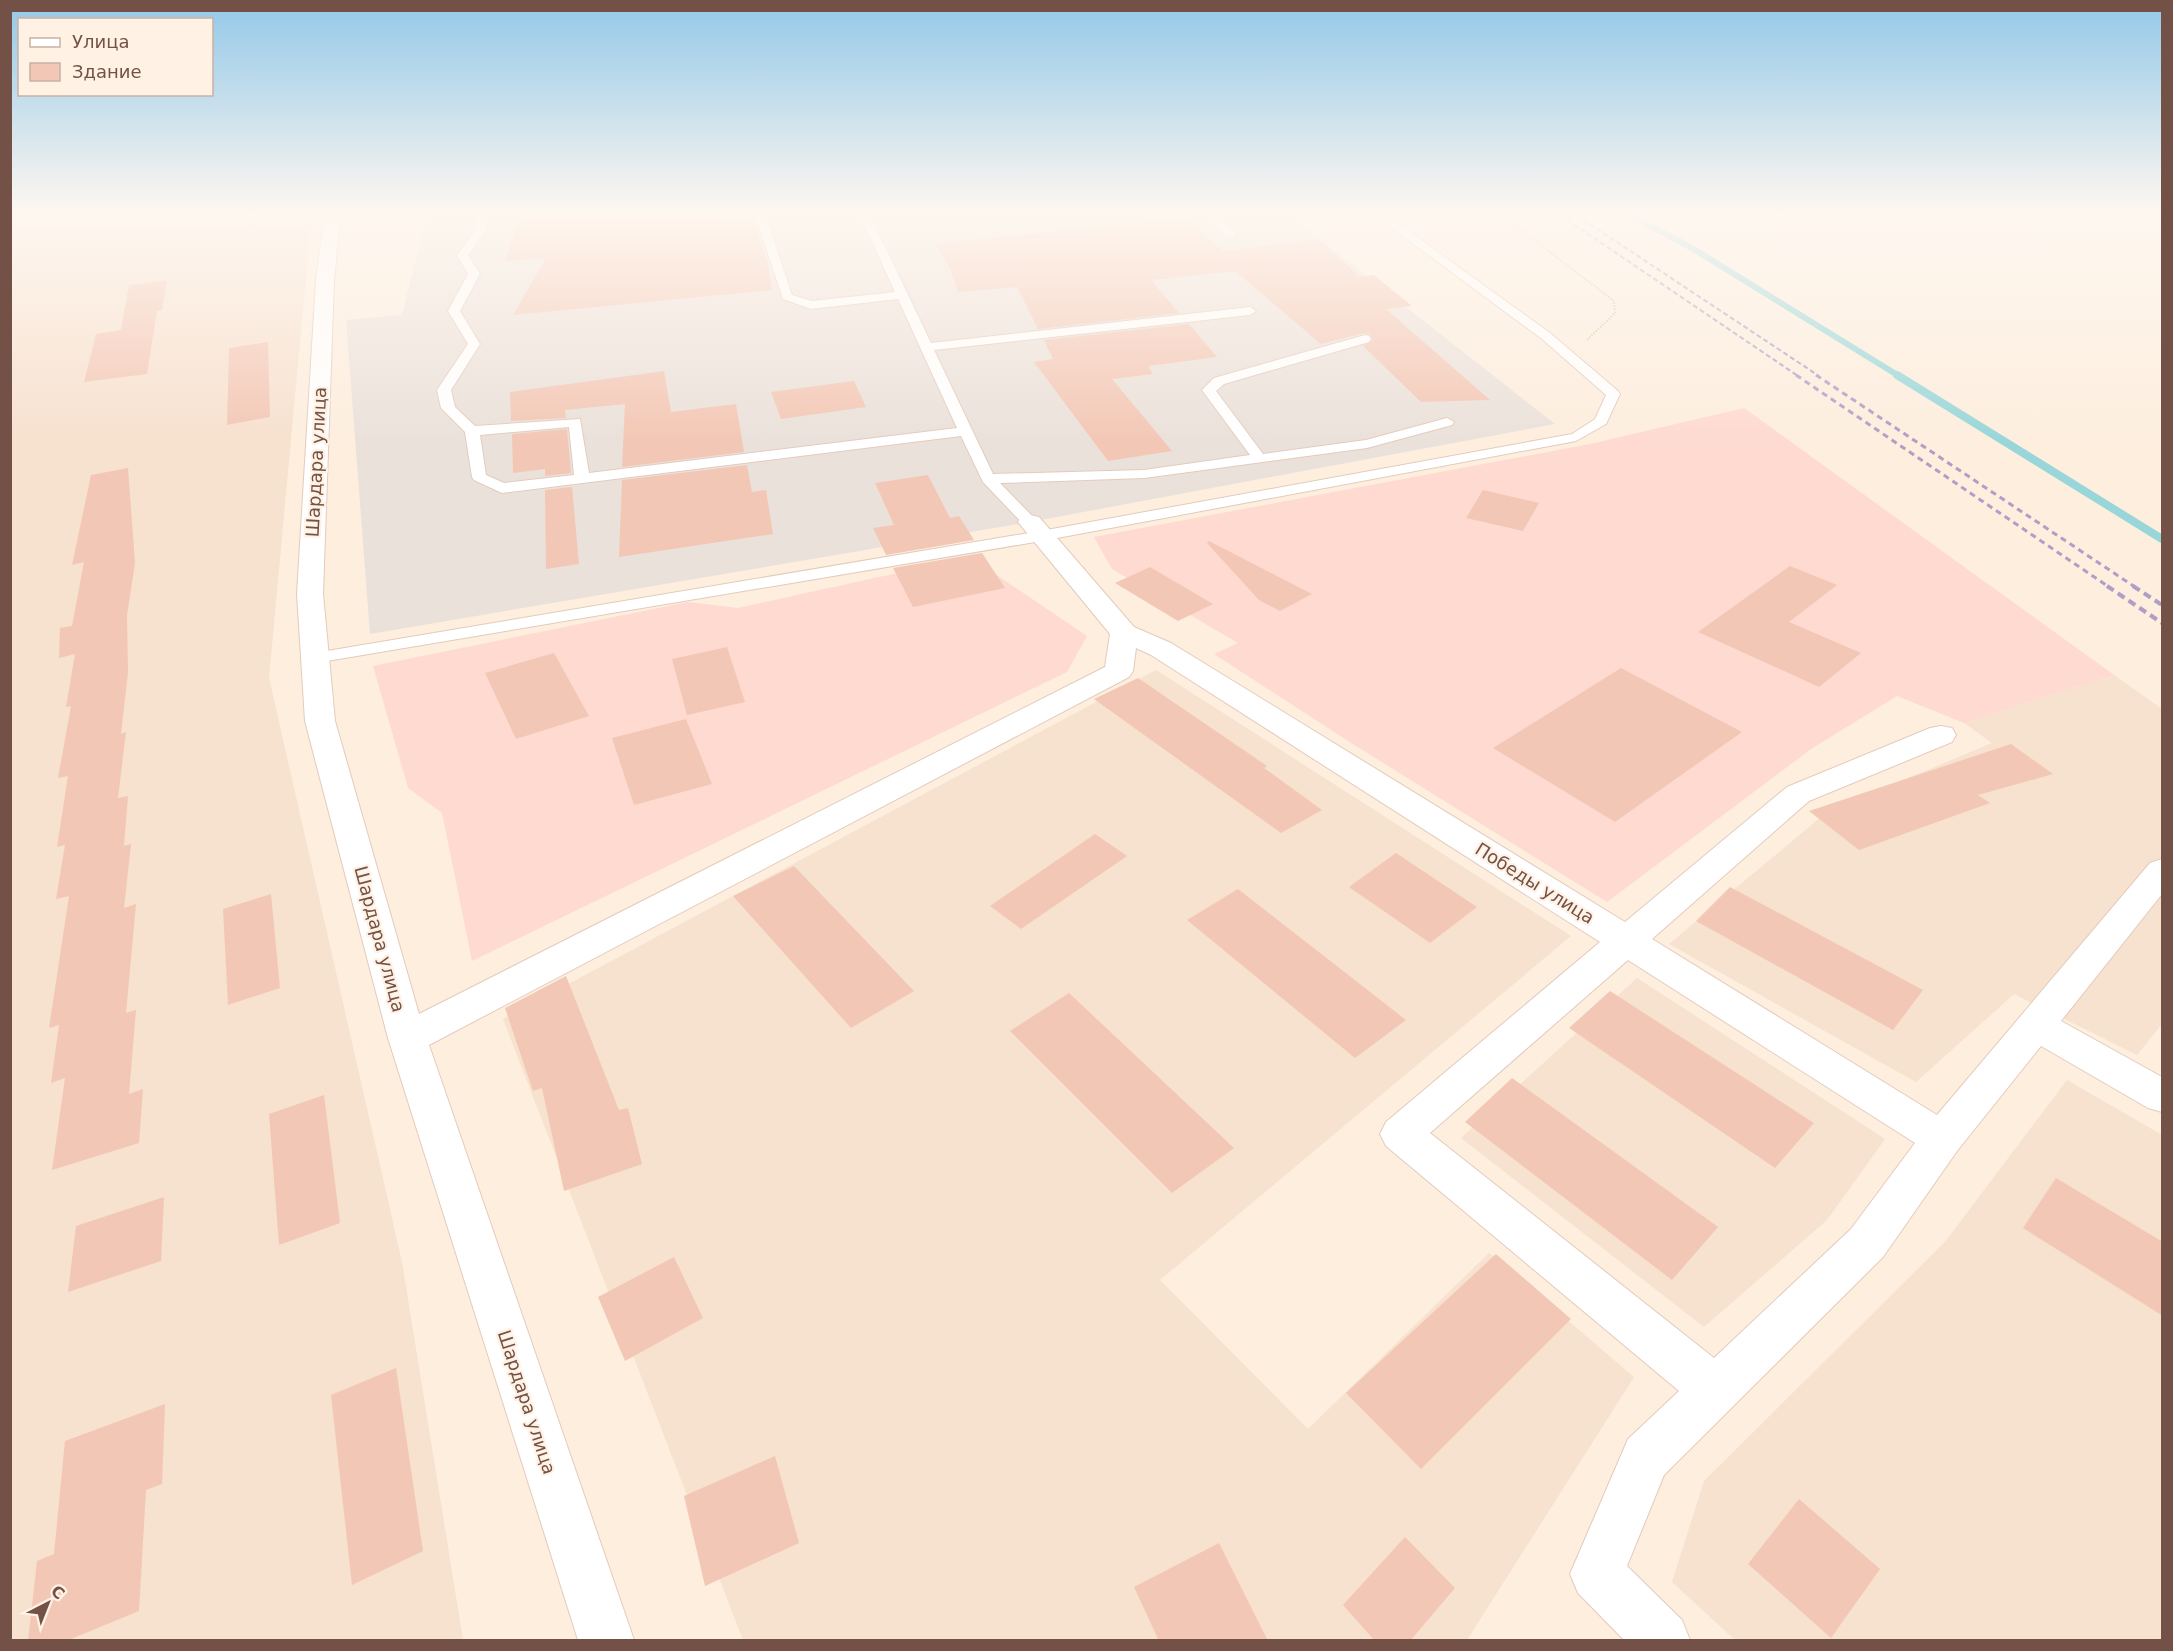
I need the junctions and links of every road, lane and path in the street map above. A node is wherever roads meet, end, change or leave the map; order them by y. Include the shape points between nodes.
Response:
1 (325, 288) edge
2 (466, 288) edge
3 (784, 288) edge
4 (899, 288) edge
5 (1480, 288) edge
6 (1596, 288) edge
7 (902, 295) junction
8 (1250, 311) dead end
9 (1365, 339) dead end
10 (926, 347) junction
11 (1570, 357) junction
12 (1447, 422) dead end
13 (472, 431) junction
14 (966, 431) junction
15 (1259, 458) junction
16 (582, 478) junction
17 (988, 479) junction
18 (1035, 529) junction
19 (1124, 633) junction
20 (315, 658) junction
21 (1941, 735) dead end
22 (2162, 871) edge
23 (1626, 940) junction
24 (2036, 1025) junction
25 (407, 1038) junction
26 (2163, 1096) edge
27 (1942, 1139) junction
28 (1715, 1390) junction
29 (606, 1641) edge
30 (1662, 1641) edge

1 - 20 street, Шардара улица via 310,582
2 - 13 lane via 454,311 474,344 444,390 448,408
3 - 7 lane via 787,297 811,305
4 - 7 lane
5 - 11 lane
6 - 11 path via 1614,302 1615,313
7 - 10 lane
8 - 10 lane
9 - 15 lane via 1219,381 1209,390
10 - 14 lane
11 - 18 lane via 1613,394 1601,421 1576,436
12 - 15 lane via 1367,444
13 - 16 lane via 479,477 502,488
13 - 16 lane via 575,422
14 - 16 lane
14 - 17 lane
15 - 17 lane via 1144,474
17 - 18 lane
18 - 19 street
18 - 20 lane
19 - 23 street, Победы улица via 1161,649
19 - 25 street via 1119,671
20 - 25 street, Шардара улица via 320,721
21 - 23 street via 1798,794
22 - 24 street
23 - 27 street, Победы улица
23 - 28 street via 1401,1134
24 - 26 street
24 - 27 street
25 - 29 street, Шардара улица
27 - 28 street via 1867,1243
28 - 30 street via 1646,1457 1597,1574

